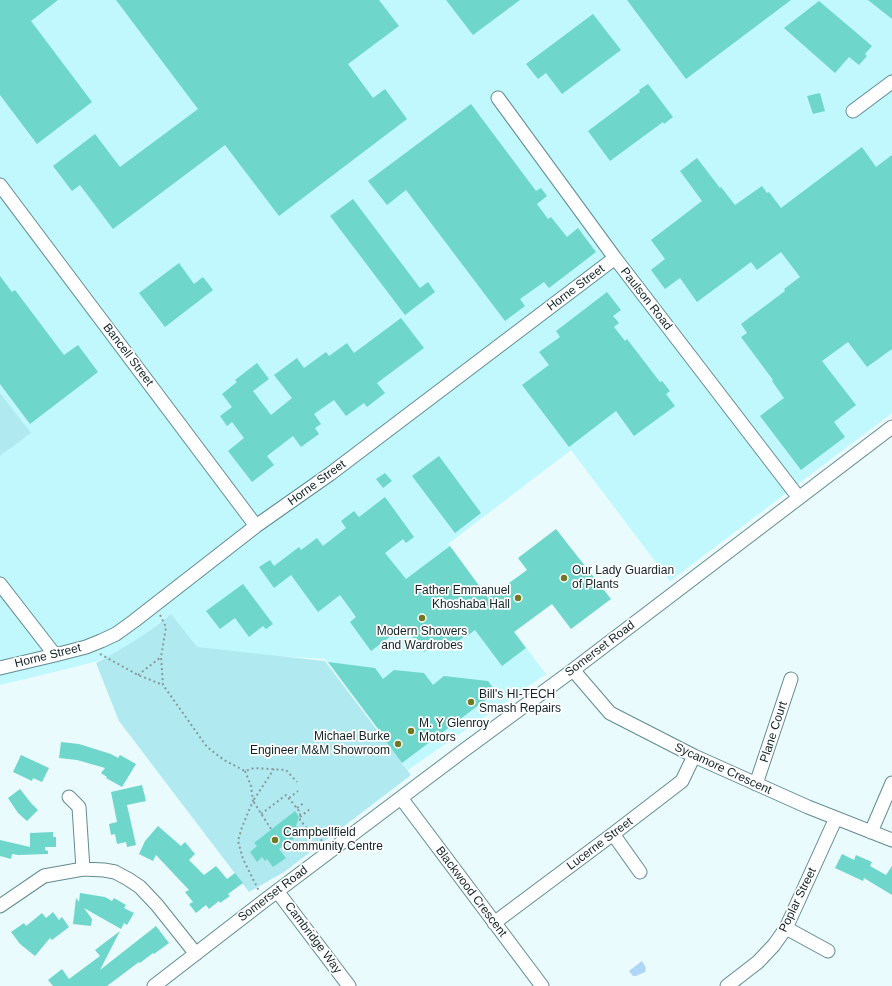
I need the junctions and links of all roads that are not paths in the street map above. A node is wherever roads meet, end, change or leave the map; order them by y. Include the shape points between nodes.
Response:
1 (892, 82) edge
2 (498, 98) dead end
3 (853, 111) dead end
4 (0, 185) edge
5 (615, 258) junction
6 (892, 427) edge
7 (799, 498) junction
8 (256, 526) junction
9 (0, 584) edge
10 (55, 655) junction
11 (0, 668) edge
12 (572, 670) junction
13 (791, 679) dead end
14 (694, 756) junction
15 (892, 783) edge
16 (756, 784) junction
17 (69, 797) dead end
18 (400, 798) junction
19 (836, 818) junction
20 (871, 832) junction
21 (613, 834) junction
22 (892, 840) edge
23 (83, 869) junction
24 (640, 872) dead end
25 (277, 891) junction
26 (0, 906) edge
27 (494, 923) junction
28 (786, 928) junction
29 (828, 951) dead end
30 (196, 954) junction
31 (154, 986) edge
32 (350, 986) edge
33 (542, 986) edge
34 (727, 986) edge

1 - 3 street
2 - 5 street, Paulson Road
4 - 8 street, Bancell Street
5 - 7 street, Paulson Road
5 - 8 street, Horne Street via 330,474
6 - 7 street, Somerset Road
7 - 12 street, Somerset Road
8 - 10 street, Horne Street via 116,634 86,647
9 - 10 street
10 - 11 street, Horne Street
12 - 14 street, Sycamore Crescent via 610,713
12 - 18 street, Somerset Road
13 - 16 street, Plane Court
14 - 16 street, Sycamore Crescent
14 - 21 street, Lucerne Street via 682,781
15 - 20 street
16 - 19 street, Sycamore Crescent
17 - 23 street via 79,807
18 - 25 street, Somerset Road
18 - 27 street, Blackwood Crescent
19 - 20 street, Sycamore Crescent
19 - 28 street, Poplar Street
20 - 22 street, Sycamore Crescent
21 - 24 street
21 - 27 street, Lucerne Street
23 - 26 street via 44,876
23 - 30 street via 115,872 140,887 157,904
25 - 30 street, Somerset Road
25 - 32 street, Cambridge Way
27 - 33 street, Blackwood Crescent
28 - 29 street
28 - 34 street, Poplar Street via 758,962
30 - 31 street, Somerset Road

